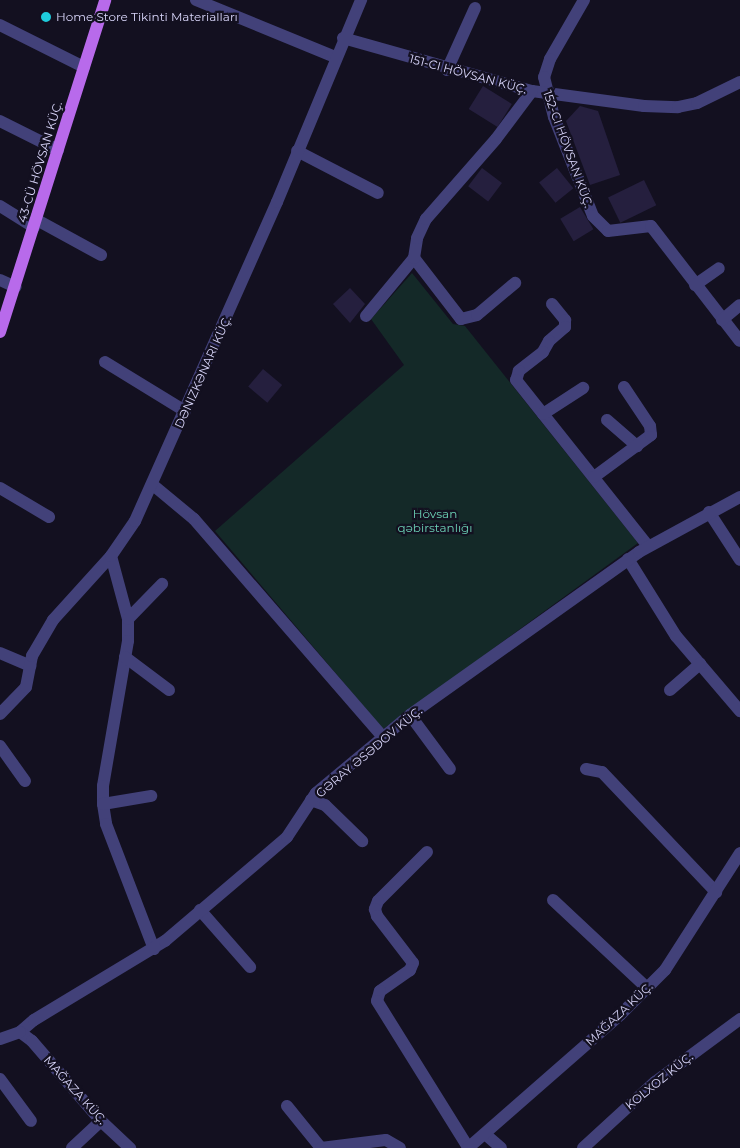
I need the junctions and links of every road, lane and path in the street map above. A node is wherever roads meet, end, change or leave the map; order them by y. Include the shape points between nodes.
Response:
1 (105, 0) edge
2 (196, 0) edge
3 (360, 0) edge
4 (584, 0) edge
5 (475, 8) dead end
6 (0, 25) edge
7 (343, 38) junction
8 (335, 57) junction
9 (84, 67) junction
10 (447, 70) junction
11 (740, 82) edge
12 (532, 91) junction
13 (546, 92) junction
14 (0, 121) edge
15 (58, 150) junction
16 (297, 151) junction
17 (378, 194) dead end
18 (0, 206) edge
19 (35, 223) junction
20 (101, 255) dead end
21 (414, 258) junction
22 (719, 268) dead end
23 (0, 280) edge
24 (515, 283) dead end
25 (695, 285) junction
26 (16, 287) junction
27 (552, 304) dead end
28 (740, 305) edge
29 (366, 316) dead end
30 (722, 320) junction
31 (0, 332) edge
32 (740, 341) edge
33 (105, 362) dead end
34 (624, 387) dead end
35 (582, 388) dead end
36 (185, 411) junction
37 (544, 414) junction
38 (608, 420) dead end
39 (637, 446) junction
40 (594, 477) junction
41 (153, 486) junction
42 (0, 488) edge
43 (740, 497) edge
44 (709, 512) junction
45 (49, 517) dead end
46 (648, 546) junction
47 (111, 556) junction
48 (628, 559) junction
49 (740, 560) edge
50 (162, 584) dead end
51 (128, 619) junction
52 (0, 652) edge
53 (125, 657) junction
54 (700, 664) junction
55 (30, 666) junction
56 (168, 690) dead end
57 (670, 690) dead end
58 (740, 711) edge
59 (0, 714) edge
60 (410, 715) junction
61 (383, 736) junction
62 (0, 746) edge
63 (450, 769) dead end
64 (586, 769) dead end
65 (25, 781) dead end
66 (151, 796) dead end
67 (311, 800) junction
68 (103, 804) junction
69 (362, 841) dead end
70 (427, 852) dead end
71 (740, 853) edge
72 (716, 892) junction
73 (553, 900) dead end
74 (200, 910) junction
75 (154, 949) junction
76 (250, 967) dead end
77 (647, 988) junction
78 (740, 1019) edge
79 (20, 1032) junction
80 (0, 1039) edge
81 (0, 1079) edge
82 (287, 1106) dead end
83 (31, 1121) dead end
84 (101, 1121) junction
85 (485, 1134) junction
86 (72, 1148) edge
87 (130, 1148) edge
88 (400, 1148) edge
89 (468, 1148) edge
90 (501, 1148) edge
91 (583, 1148) edge

1 - 9 main road, 43-CÜ HÖVSAN KÜÇ.
2 - 8 street
3 - 7 street
4 - 13 street, 152-CI HÖVSAN KÜÇ. via 550,59 544,77
5 - 10 street
6 - 9 street
7 - 8 street
7 - 10 street, 151-CI HÖVSAN KÜÇ.
8 - 16 street
9 - 15 main road, 43-CÜ HÖVSAN KÜÇ.
10 - 12 street, 151-CI HÖVSAN KÜÇ.
11 - 13 street, 151-CI HÖVSAN KÜÇ. via 697,103 678,108
12 - 13 street, 151-CI HÖVSAN KÜÇ.
12 - 21 street via 496,139 426,219 417,238
13 - 25 street, 152-CI HÖVSAN KÜÇ. via 572,166 599,224 615,232 644,224 651,226
14 - 15 street
15 - 19 main road, 43-CÜ HÖVSAN KÜÇ.
16 - 17 street
16 - 36 street
18 - 19 street
19 - 20 street
19 - 26 main road, 43-CÜ HÖVSAN KÜÇ.
21 - 24 street via 461,319 476,315
21 - 29 street
22 - 25 street
23 - 26 street
25 - 30 street, 152-CI HÖVSAN KÜÇ.
26 - 31 main road, 43-CÜ HÖVSAN KÜÇ.
27 - 37 street via 564,320 565,327 549,341 543,352 515,375
28 - 30 street
30 - 32 street, 152-CI HÖVSAN KÜÇ.
33 - 36 street
34 - 39 street via 652,432
35 - 37 street
36 - 41 street
37 - 40 street
38 - 39 street
39 - 40 street
40 - 46 street
41 - 47 street via 135,521
41 - 61 street via 194,519
42 - 45 street
43 - 44 street, GƏRAY ƏSƏDOV KÜÇ.
44 - 46 street, GƏRAY ƏSƏDOV KÜÇ.
44 - 49 street
46 - 48 street, GƏRAY ƏSƏDOV KÜÇ.
47 - 51 street
47 - 55 street via 53,620 32,656
48 - 54 street via 676,636
48 - 60 street, GƏRAY ƏSƏDOV KÜÇ.
50 - 51 street
51 - 53 street
52 - 55 street
53 - 56 street
53 - 68 street via 102,786
54 - 57 street
54 - 58 street
55 - 59 street via 26,687
60 - 61 street, GƏRAY ƏSƏDOV KÜÇ.
60 - 63 street
61 - 67 street, GƏRAY ƏSƏDOV KÜÇ.
62 - 65 street
64 - 72 street via 602,772
66 - 68 street
67 - 69 street via 325,804
67 - 74 street, GƏRAY ƏSƏDOV KÜÇ. via 287,837
68 - 75 street via 113,842
70 - 89 street via 378,901 375,909 413,963 410,970 380,991 377,1001
71 - 72 street, MAĞAZA KÜÇ.
72 - 77 street, MAĞAZA KÜÇ. via 665,970
73 - 77 street
74 - 75 street, GƏRAY ƏSƏDOV KÜÇ.
74 - 76 street
75 - 79 street, GƏRAY ƏSƏDOV KÜÇ. via 42,1015
77 - 85 street, MAĞAZA KÜÇ.
78 - 91 street, KOLXOZ KÜÇ. via 655,1082
79 - 80 street, GƏRAY ƏSƏDOV KÜÇ.
79 - 84 street, MAĞAZA KÜÇ. via 32,1041
81 - 83 street
82 - 88 street via 322,1148 386,1140
84 - 86 street
84 - 87 street, MAĞAZA KÜÇ.
85 - 89 street, MAĞAZA KÜÇ.
85 - 90 street

